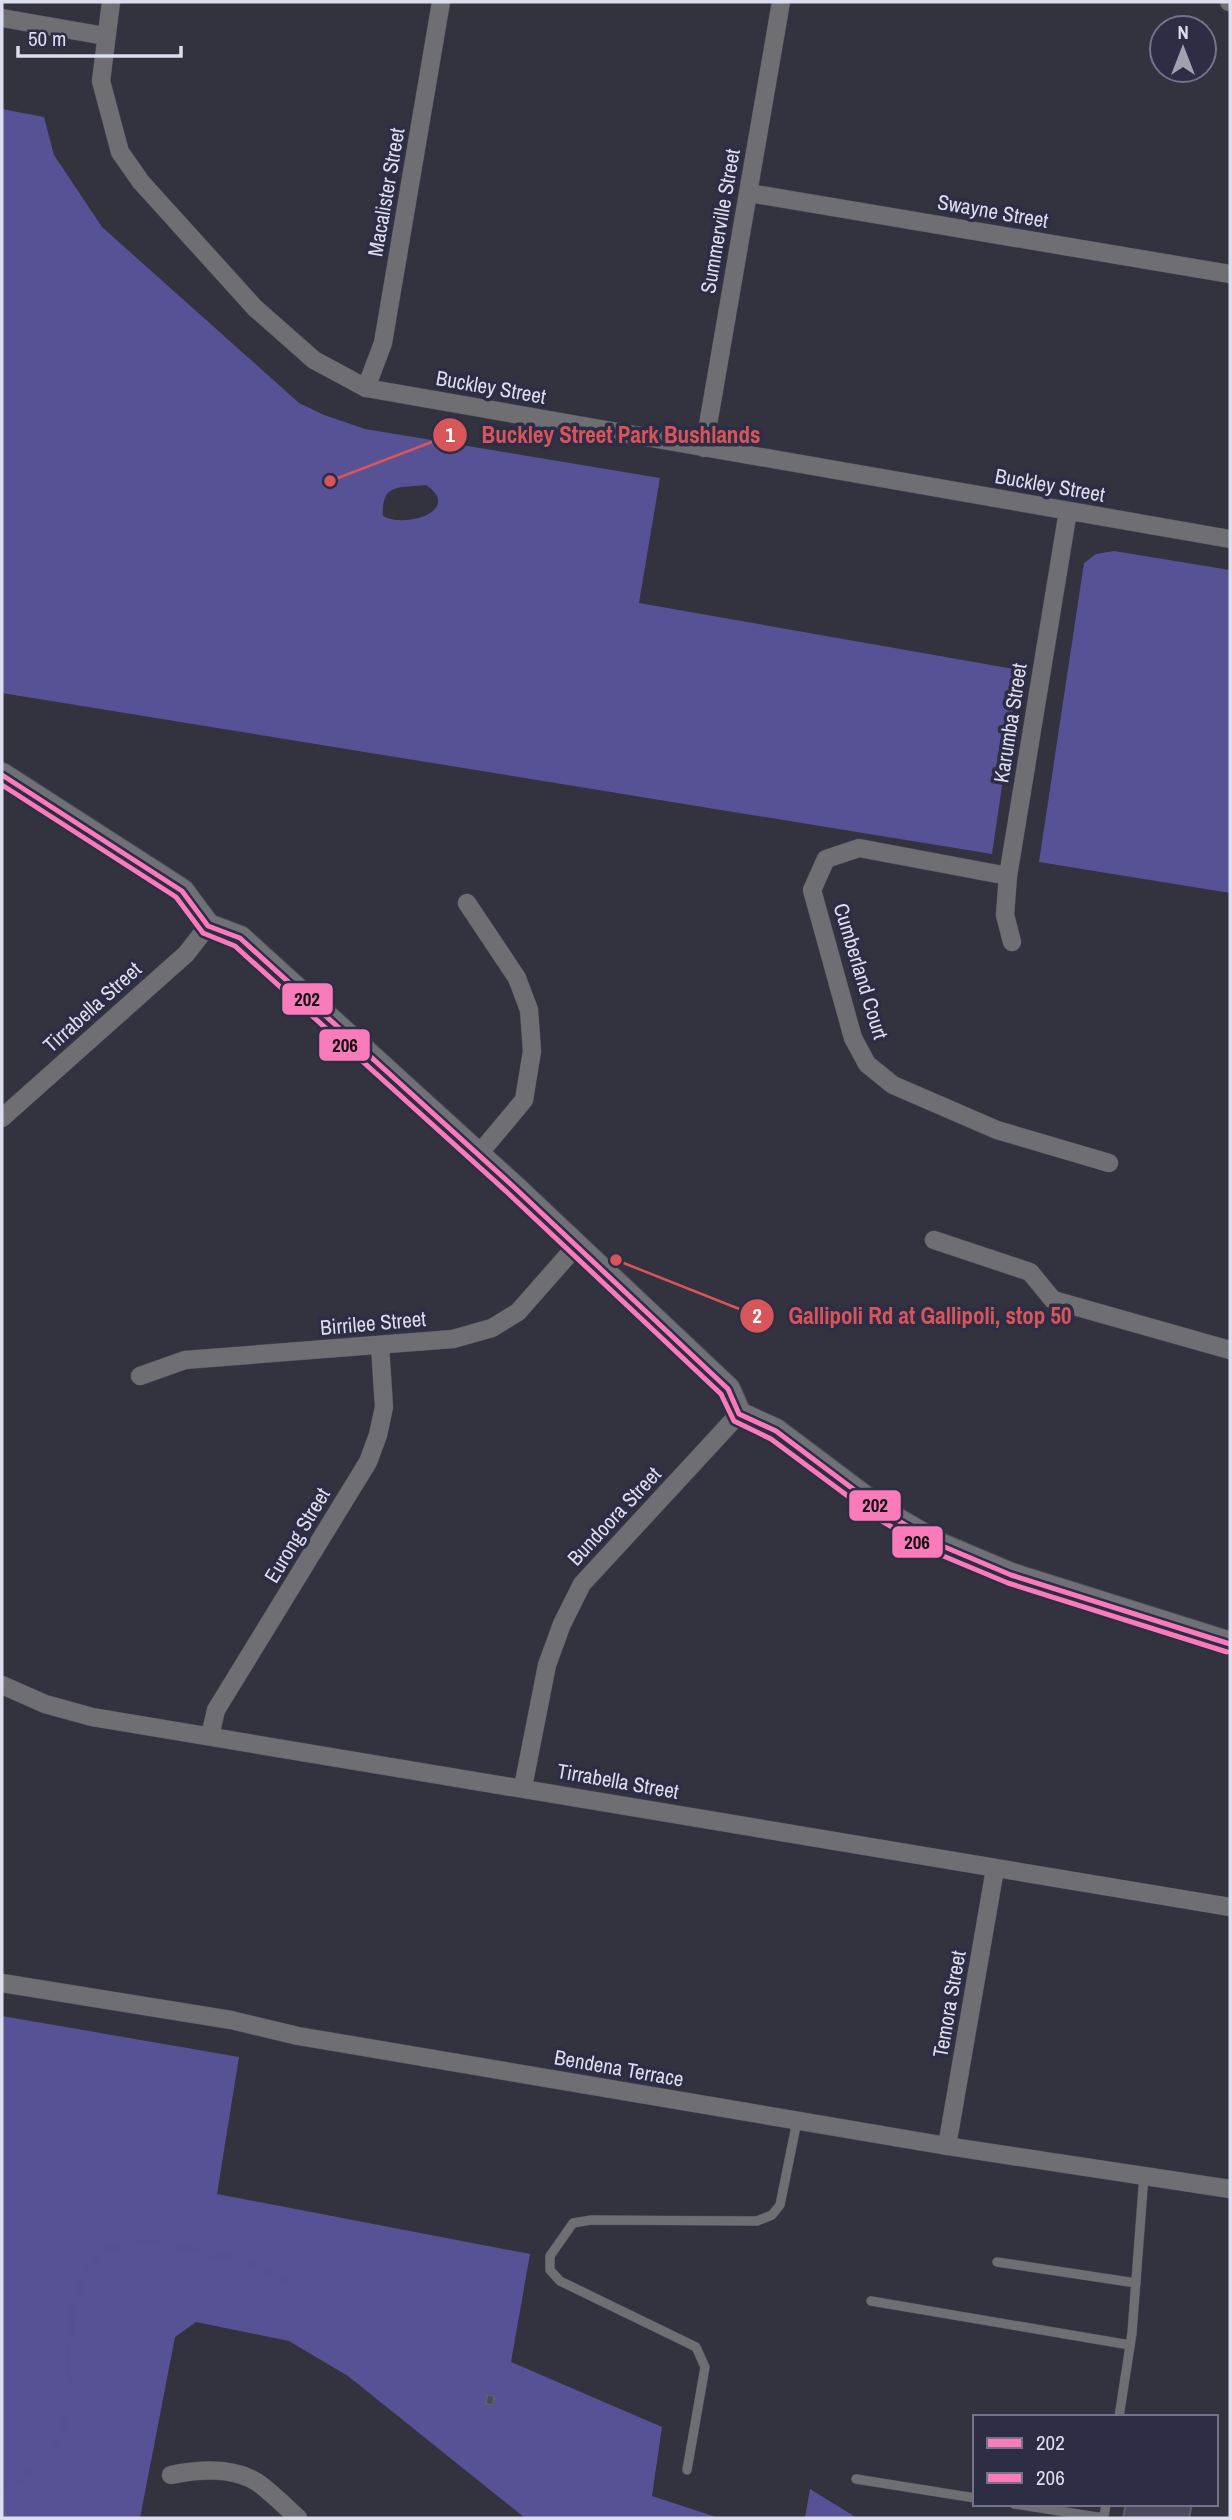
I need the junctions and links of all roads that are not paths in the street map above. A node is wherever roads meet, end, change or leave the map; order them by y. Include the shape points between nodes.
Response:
1 (111, 2) edge
2 (441, 2) edge
3 (781, 2) edge
4 (2, 18) edge
5 (105, 36) junction
6 (749, 192) junction
7 (1230, 274) edge
8 (366, 388) junction
9 (704, 449) junction
10 (1068, 511) junction
11 (1230, 539) edge
12 (2, 775) edge
13 (1008, 876) junction
14 (467, 902) dead end
15 (208, 926) junction
16 (1012, 942) dead end
17 (2, 1118) edge
18 (478, 1154) junction
19 (1109, 1163) dead end
20 (934, 1240) dead end
21 (577, 1245) junction
22 (380, 1346) junction
23 (1230, 1350) edge
24 (140, 1376) dead end
25 (739, 1415) junction
26 (1230, 1644) edge
27 (2, 1685) edge
28 (210, 1736) junction
29 (523, 1787) junction
30 (995, 1869) junction
31 (1230, 1908) edge
32 (2, 1983) edge
33 (797, 2121) junction
34 (947, 2146) junction
35 (1144, 2175) junction
36 (1230, 2189) edge
37 (997, 2262) dead end
38 (1136, 2283) junction
39 (871, 2301) dead end
40 (1130, 2345) junction
41 (1119, 2415) edge
42 (687, 2470) dead end
43 (171, 2475) dead end
44 (856, 2479) dead end
45 (973, 2498) edge
46 (1027, 2506) edge
47 (1106, 2506) edge
48 (298, 2518) edge

1 - 5 street, Buckley Street
2 - 8 street, Macalister Street via 383,343
3 - 6 street, Summerville Street
4 - 5 street
5 - 8 street, Buckley Street via 101,81 120,152 141,182 256,308 314,360
6 - 7 street, Swayne Street
6 - 9 street, Summerville Street
8 - 9 street, Buckley Street
9 - 10 street, Buckley Street
10 - 11 street, Buckley Street
10 - 13 street, Karumba Street
12 - 15 street via 182,891
13 - 16 street, Karumba Street via 1005,915
13 - 19 street, Cumberland Court via 859,848 826,859 813,890 853,1038 867,1064 893,1085 997,1130
14 - 18 street via 517,978 529,1010 532,1051 524,1100
15 - 17 street, Tirrabella Street via 186,954
15 - 18 street via 240,938
18 - 21 street
20 - 23 street via 1030,1272 1053,1300
21 - 22 street, Birrilee Street via 518,1312 492,1328 453,1339
21 - 25 street via 728,1389
22 - 24 street, Birrilee Street via 185,1360
22 - 28 street, Eurong Street via 384,1406 368,1462 216,1710
25 - 26 street via 776,1431 885,1513 940,1545 1011,1575
25 - 29 street, Bundoora Street via 582,1584 547,1665
27 - 28 street, Tirrabella Street via 92,1717
28 - 29 street, Tirrabella Street
29 - 30 street, Tirrabella Street
30 - 31 street, Tirrabella Street
30 - 34 street, Temora Street
32 - 33 street, Bendena Terrace
33 - 34 street, Bendena Terrace
33 - 42 lane via 780,2205 772,2215 757,2221 573,2223 550,2256 550,2270 560,2281 696,2347 705,2367
34 - 35 street, Bendena Terrace
35 - 36 street, Bendena Terrace
35 - 38 lane
37 - 38 lane
38 - 40 lane
39 - 40 lane
40 - 41 lane
43 - 48 street via 200,2469 231,2472 259,2483
44 - 45 lane
46 - 47 lane via 1104,2517

